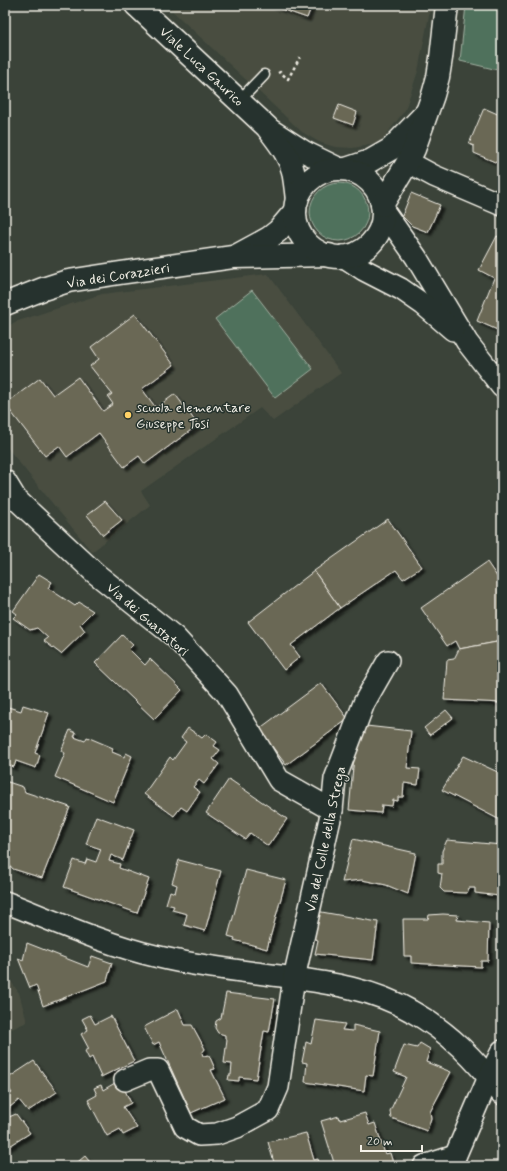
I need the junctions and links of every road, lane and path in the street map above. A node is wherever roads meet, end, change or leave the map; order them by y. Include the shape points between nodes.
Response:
1 (136, 5) edge
2 (447, 5) edge
3 (300, 58) dead end
4 (278, 74) dead end
5 (264, 75) dead end
6 (239, 101) junction
7 (426, 113) junction
8 (267, 127) junction
9 (408, 162) junction
10 (343, 169) junction
11 (502, 205) edge
12 (296, 206) junction
13 (382, 207) junction
14 (336, 256) junction
15 (233, 257) junction
16 (5, 304) edge
17 (467, 342) junction
18 (502, 388) edge
19 (5, 481) edge
20 (388, 661) dead end
21 (332, 810) junction
22 (5, 902) edge
23 (294, 978) junction
24 (502, 1051) edge
25 (489, 1077) junction
26 (125, 1080) dead end
27 (502, 1094) edge
28 (453, 1161) edge
29 (424, 1166) edge

1 - 6 main road, Viale Luca Gaurico
2 - 7 main road via 438,77
3 - 4 path via 288,79 280,72
5 - 6 lane
6 - 8 main road, Viale Luca Gaurico
7 - 9 main road
7 - 10 main road via 391,149 370,162
8 - 10 street, Viale Luca Gaurico via 305,152
8 - 12 main road, Viale Luca Gaurico via 285,151 291,164
9 - 11 street
9 - 13 main road
10 - 12 main road via 325,171 313,177 302,189
10 - 13 main road via 361,175 370,183 378,193
12 - 14 main road via 297,227 306,241 319,252
12 - 15 main road, Via dei Corazzieri via 278,231 261,244
13 - 14 main road via 380,228 370,243 355,253
13 - 17 street
14 - 15 main road, Via dei Corazzieri
14 - 17 street via 414,297
15 - 16 main road, Via dei Corazzieri via 68,281
17 - 18 street
19 - 21 street, Via dei Guastatori via 16,499 95,573 175,637 227,694 279,780
20 - 21 street, Via del Colle della Strega via 364,703 346,749 335,779
21 - 23 street, Via del Colle della Strega
22 - 23 street via 113,944 155,956 199,965
23 - 25 street via 355,988 411,1010 467,1052
23 - 26 street, Via del Colle della Strega via 278,1088 268,1110 237,1127 217,1134 199,1135 185,1127 158,1070 149,1070
24 - 25 street
25 - 27 street
25 - 28 street
28 - 29 street

